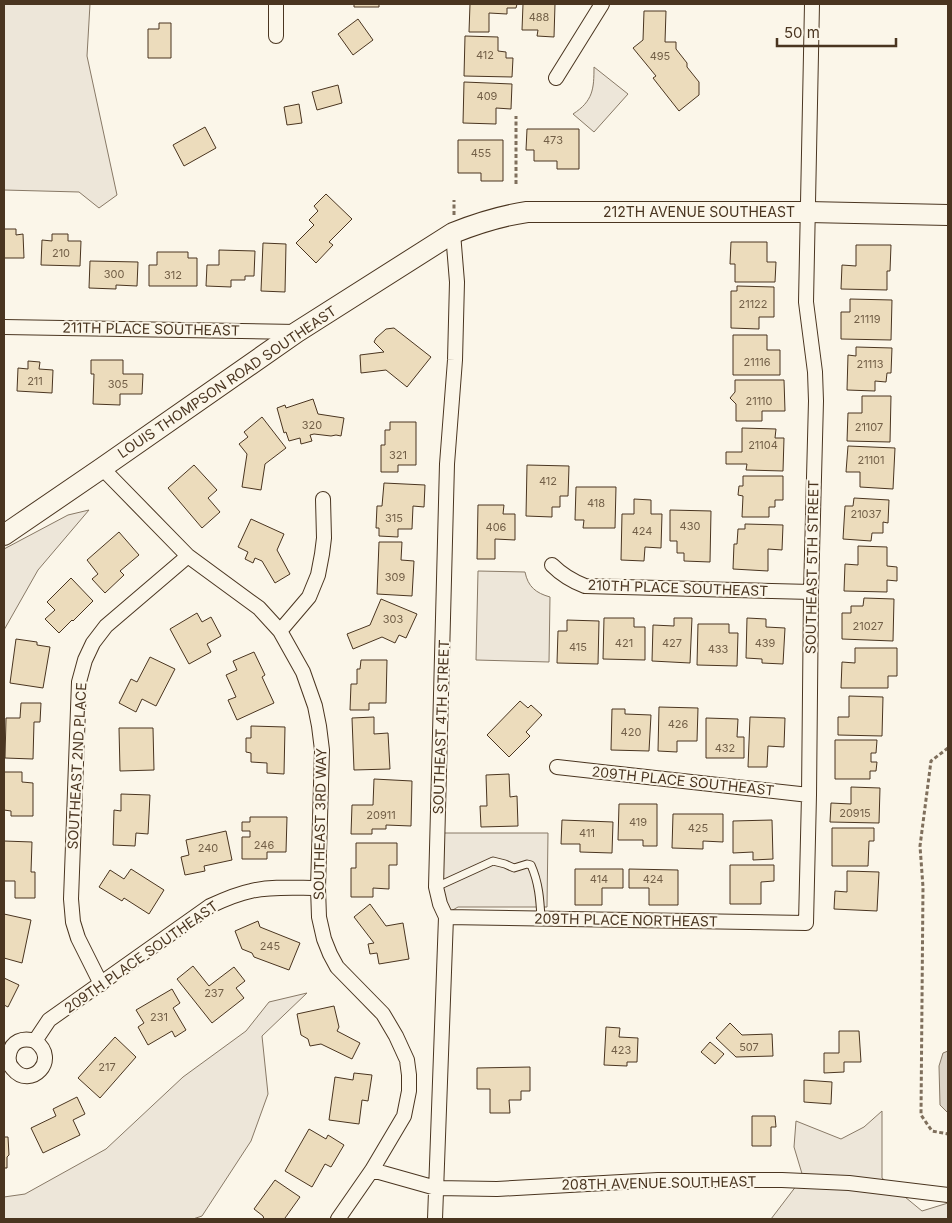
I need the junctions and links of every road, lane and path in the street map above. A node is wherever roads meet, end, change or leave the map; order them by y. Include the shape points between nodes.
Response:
1 (276, 4) edge
2 (602, 4) edge
3 (812, 4) edge
4 (276, 36) dead end
5 (556, 78) dead end
6 (516, 116) dead end
7 (516, 184) dead end
8 (808, 212) junction
9 (948, 215) edge
10 (453, 233) junction
11 (4, 327) edge
12 (297, 332) junction
13 (102, 468) junction
14 (323, 499) dead end
15 (4, 535) edge
16 (188, 556) junction
17 (552, 565) dead end
18 (811, 592) junction
19 (280, 631) junction
20 (948, 748) edge
21 (557, 767) dead end
22 (810, 795) junction
23 (436, 887) junction
24 (318, 888) junction
25 (446, 917) junction
26 (541, 918) junction
27 (806, 923) joint
28 (101, 984) junction
29 (35, 1041) junction
30 (8, 1071) edge
31 (948, 1134) edge
32 (372, 1170) junction
33 (436, 1188) junction
34 (948, 1195) edge
35 (338, 1219) edge
36 (435, 1219) edge

1 - 4 street
2 - 5 street
3 - 8 street, SOUTHEAST 5TH STREET
6 - 7 path
8 - 9 street, 212TH AVENUE SOUTHEAST
8 - 10 street, 212TH AVENUE SOUTHEAST via 527,212 505,215
8 - 18 street, SOUTHEAST 5TH STREET via 806,302 816,401
10 - 12 street, LOUIS THOMPSON ROAD SOUTHEAST
10 - 23 street, SOUTHEAST 4TH STREET via 457,282 455,360 448,464
11 - 12 street, 211TH PLACE SOUTHEAST
12 - 13 street, LOUIS THOMPSON ROAD SOUTHEAST
13 - 15 street, LOUIS THOMPSON ROAD SOUTHEAST
13 - 16 street, SOUTHEAST 3RD WAY
14 - 19 street via 324,538 318,575 309,597
16 - 19 street, SOUTHEAST 3RD WAY via 259,608
16 - 28 street, SOUTHEAST 2ND PLACE via 106,626 92,643 79,682 73,820 73,922
17 - 18 street, 210TH PLACE SOUTHEAST via 571,581 585,586
18 - 22 street, SOUTHEAST 5TH STREET
19 - 24 street, SOUTHEAST 3RD WAY via 303,672 319,726 322,750
20 - 31 path via 931,761 920,846 924,887 920,1115 932,1132
21 - 22 street, 209TH PLACE SOUTHEAST
22 - 27 street, SOUTHEAST 5TH STREET
23 - 25 street, SOUTHEAST 4TH STREET
23 - 26 lane via 493,862 514,868 532,865 540,892
24 - 28 street, 209TH PLACE SOUTHEAST via 270,888 231,896 210,906
24 - 32 street, SOUTHEAST 3RD WAY via 319,916 330,954 338,967 383,1014 407,1060 409,1091 404,1116
25 - 26 street, 209TH PLACE NORTHEAST
25 - 33 street, SOUTHEAST 4TH STREET
26 - 27 street, 209TH PLACE NORTHEAST
28 - 29 street, 209TH PLACE SOUTHEAST via 49,1020
29 - 30 street via 22,1039 12,1046
29 - 30 street via 44,1050 42,1068 31,1076
32 - 33 street, 208TH AVENUE SOUTHEAST
32 - 35 street, SOUTHEAST 3RD WAY
33 - 34 street, 208TH AVENUE SOUTHEAST via 497,1189 658,1180 782,1180 849,1182
33 - 36 street, SOUTHEAST 4TH STREET

